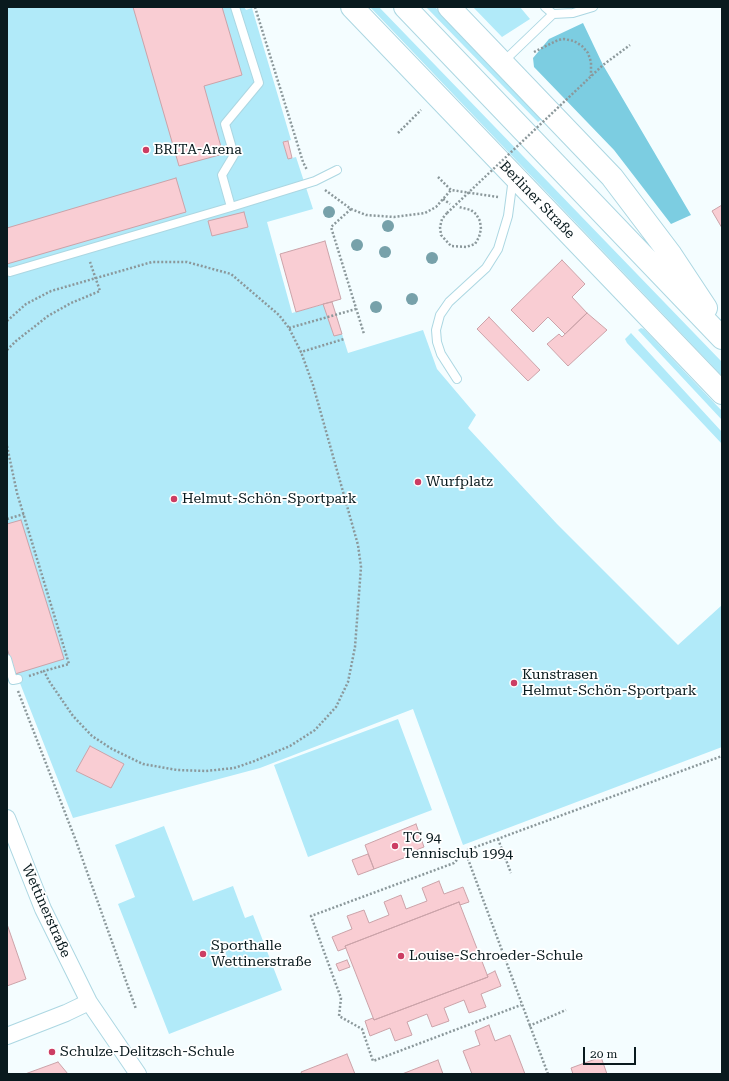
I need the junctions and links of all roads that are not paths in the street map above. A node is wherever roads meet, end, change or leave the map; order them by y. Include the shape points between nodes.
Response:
1 (235, 7) edge
2 (352, 7) edge
3 (405, 7) edge
4 (449, 7) edge
5 (545, 7) edge
6 (593, 7) edge
7 (554, 14) junction
8 (503, 62) junction
9 (336, 170) dead end
10 (514, 175) junction
11 (231, 207) junction
12 (7, 271) edge
13 (722, 331) edge
14 (722, 338) edge
15 (457, 379) dead end
16 (722, 393) edge
17 (7, 659) edge
18 (16, 680) road end
19 (7, 818) edge
20 (89, 1002) junction
21 (7, 1036) edge
22 (138, 1074) edge

1 - 11 lane via 259,82 225,124 234,155 222,175
2 - 10 main road, Berliner Straße
3 - 14 main road
4 - 8 main road
5 - 7 lane
6 - 7 lane via 573,13
7 - 8 lane
8 - 13 main road via 612,177 666,249
9 - 11 lane via 315,181
10 - 15 lane via 508,216 498,249 486,268 449,302 440,316 436,330 441,354
10 - 16 main road, Berliner Straße
11 - 12 lane
17 - 18 lane
19 - 20 street, Wettinerstraße via 43,910
20 - 21 street
20 - 22 street, Wettinerstraße

